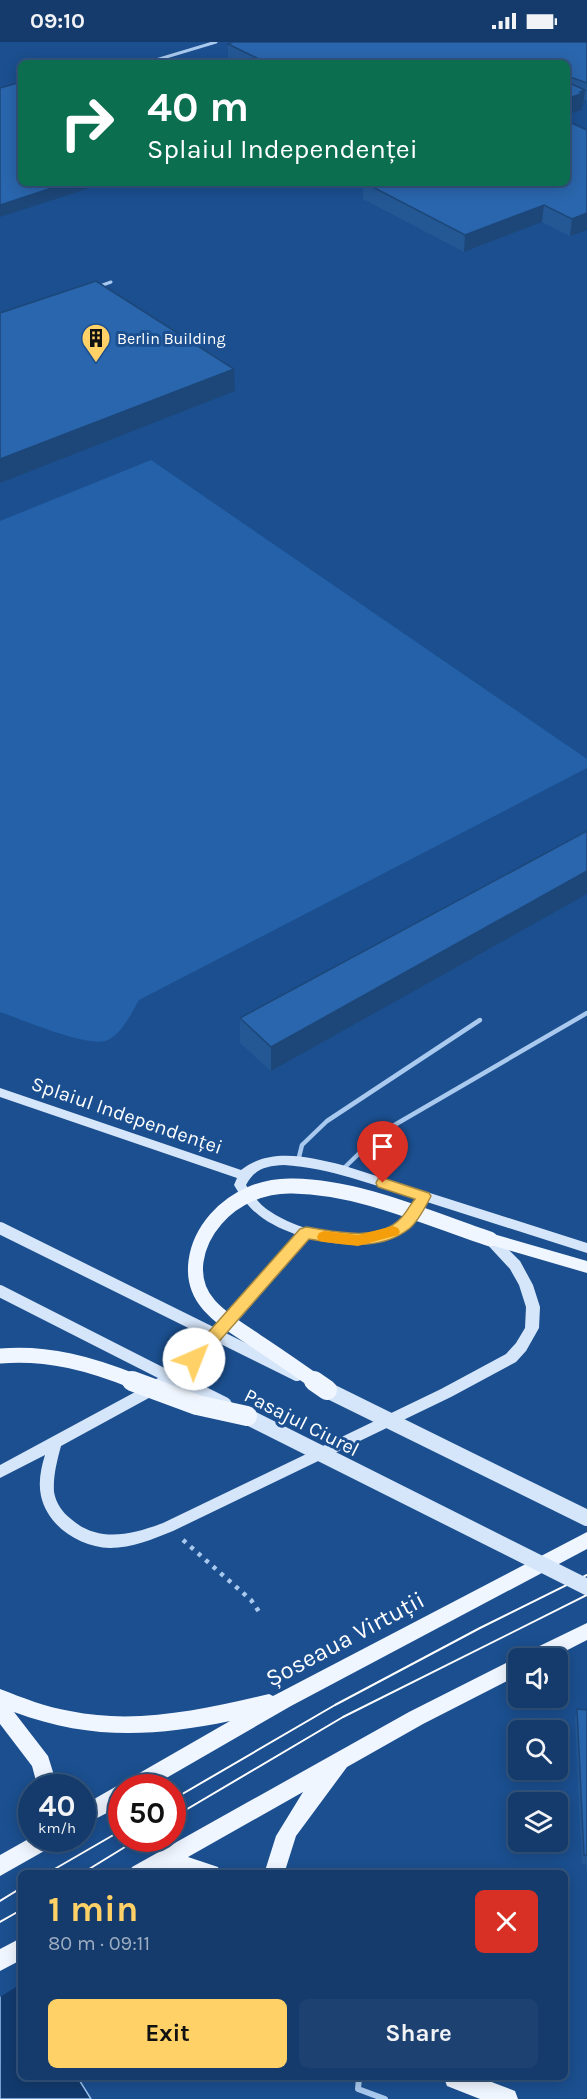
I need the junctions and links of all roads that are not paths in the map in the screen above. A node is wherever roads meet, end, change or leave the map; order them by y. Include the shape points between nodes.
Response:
1 (216, 42) edge
2 (156, 60) edge
3 (111, 282) dead end
4 (100, 286) edge
5 (587, 1013) edge
6 (480, 1020) dead end
7 (0, 1092) edge
8 (298, 1161) junction
9 (342, 1170) junction
10 (242, 1176) junction
11 (424, 1196) junction
12 (0, 1228) edge
13 (306, 1233) junction
14 (490, 1239) junction
15 (587, 1248) edge
16 (587, 1267) edge
17 (0, 1291) edge
18 (0, 1356) edge
19 (327, 1390) junction
20 (246, 1416) junction
21 (56, 1442) junction
22 (0, 1472) edge
23 (587, 1518) edge
24 (587, 1540) edge
25 (587, 1587) edge
26 (587, 1631) edge
27 (554, 1648) edge
28 (508, 1672) edge
29 (0, 1698) edge
30 (284, 1700) junction
31 (0, 1709) edge
32 (346, 1756) junction
33 (44, 1774) edge
34 (156, 1774) edge
35 (18, 1852) edge
36 (0, 1866) edge
37 (146, 1869) edge
38 (199, 1870) edge
39 (275, 1870) edge
40 (18, 1950) edge
41 (0, 1961) edge
42 (359, 2080) edge
43 (460, 2080) edge
44 (385, 2099) edge
45 (507, 2099) edge

1 - 2 lane
3 - 4 lane
5 - 9 lane via 379,1134
6 - 8 lane via 327,1121 302,1145
7 - 10 main road, Splaiul Independenței
8 - 9 main road
8 - 10 main road via 267,1162
9 - 11 main road
10 - 13 main road via 243,1193 256,1208
11 - 13 main road via 405,1224 379,1237 340,1240
11 - 15 main road
12 - 19 main road, Pasajul Ciurel, bridge
13 - 21 main road via 210,1343 178,1372
14 - 16 main road
14 - 19 main road, bridge via 359,1197 302,1186 259,1191 225,1208 204,1233 198,1249 196,1279 203,1298 221,1317
14 - 21 main road via 514,1265 533,1307 532,1328 511,1358 168,1527 140,1539 118,1542 96,1541 69,1528 50,1504 47,1490
17 - 20 main road, Pasajul Ciurel, bridge
18 - 20 main road, bridge via 20,1353 62,1357 198,1405
19 - 23 main road, Pasajul Ciurel, bridge
20 - 25 main road, Pasajul Ciurel, bridge
21 - 22 main road
24 - 30 main road, Șoseaua Virtuții
26 - 27 main road
28 - 32 main road
29 - 30 main road via 54,1717 137,1727 202,1719
30 - 34 main road, Șoseaua Virtuții
31 - 33 main road via 41,1762
32 - 37 main road
32 - 39 main road via 298,1812 285,1833
35 - 36 main road
37 - 38 main road via 183,1865
40 - 41 main road
42 - 44 lane via 358,2089
43 - 45 main road

